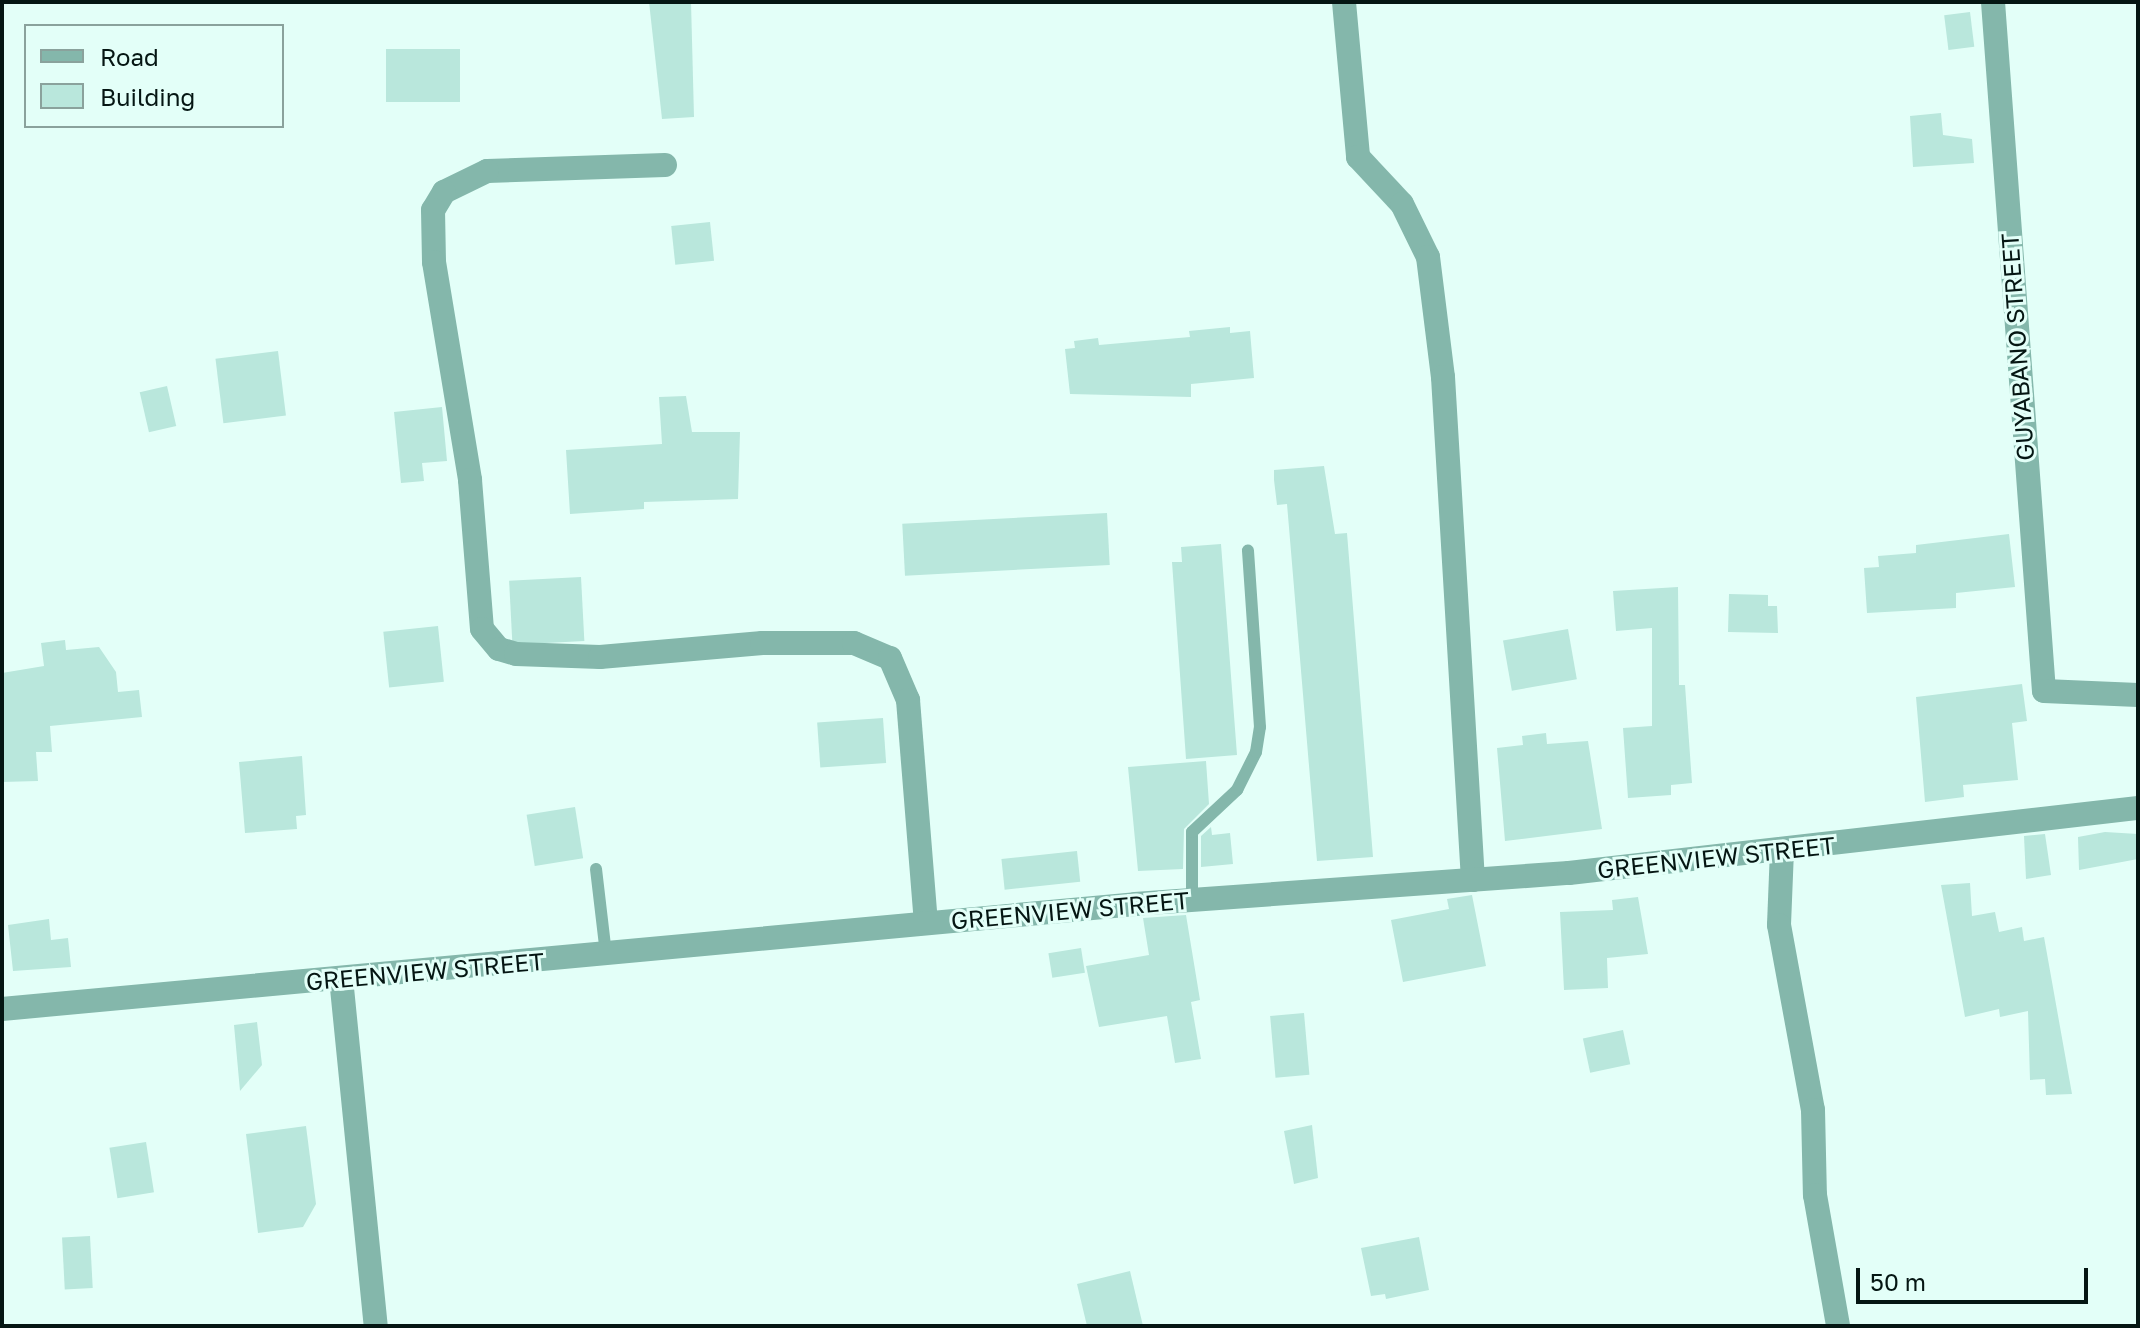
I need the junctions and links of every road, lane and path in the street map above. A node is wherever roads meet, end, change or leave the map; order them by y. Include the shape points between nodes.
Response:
1 (1344, 2) edge
2 (1993, 2) edge
3 (665, 165) dead end
4 (1248, 550) dead end
5 (2138, 695) edge
6 (2138, 808) edge
7 (1782, 850) junction
8 (596, 869) dead end
9 (1473, 880) junction
10 (1192, 900) junction
11 (926, 922) junction
12 (606, 954) junction
13 (341, 978) junction
14 (2, 1009) edge
15 (376, 1326) edge
16 (1838, 1326) edge

1 - 9 street via 1358,157 1402,204 1428,257 1443,377
2 - 5 street, GUYABANO STREET via 2044,691
3 - 11 street via 487,171 444,192 433,210 434,262 470,480 482,629 499,649 516,654 600,657 762,643 854,643 890,658 908,700
4 - 10 lane via 1258,740 1237,790 1192,832
6 - 7 street, GREENVIEW STREET
7 - 9 street, GREENVIEW STREET
7 - 16 street via 1779,925 1813,1110 1815,1195
8 - 12 lane
9 - 10 street, GREENVIEW STREET
10 - 11 street, GREENVIEW STREET
11 - 12 street, GREENVIEW STREET
12 - 13 street, GREENVIEW STREET
13 - 14 street, GREENVIEW STREET
13 - 15 street

